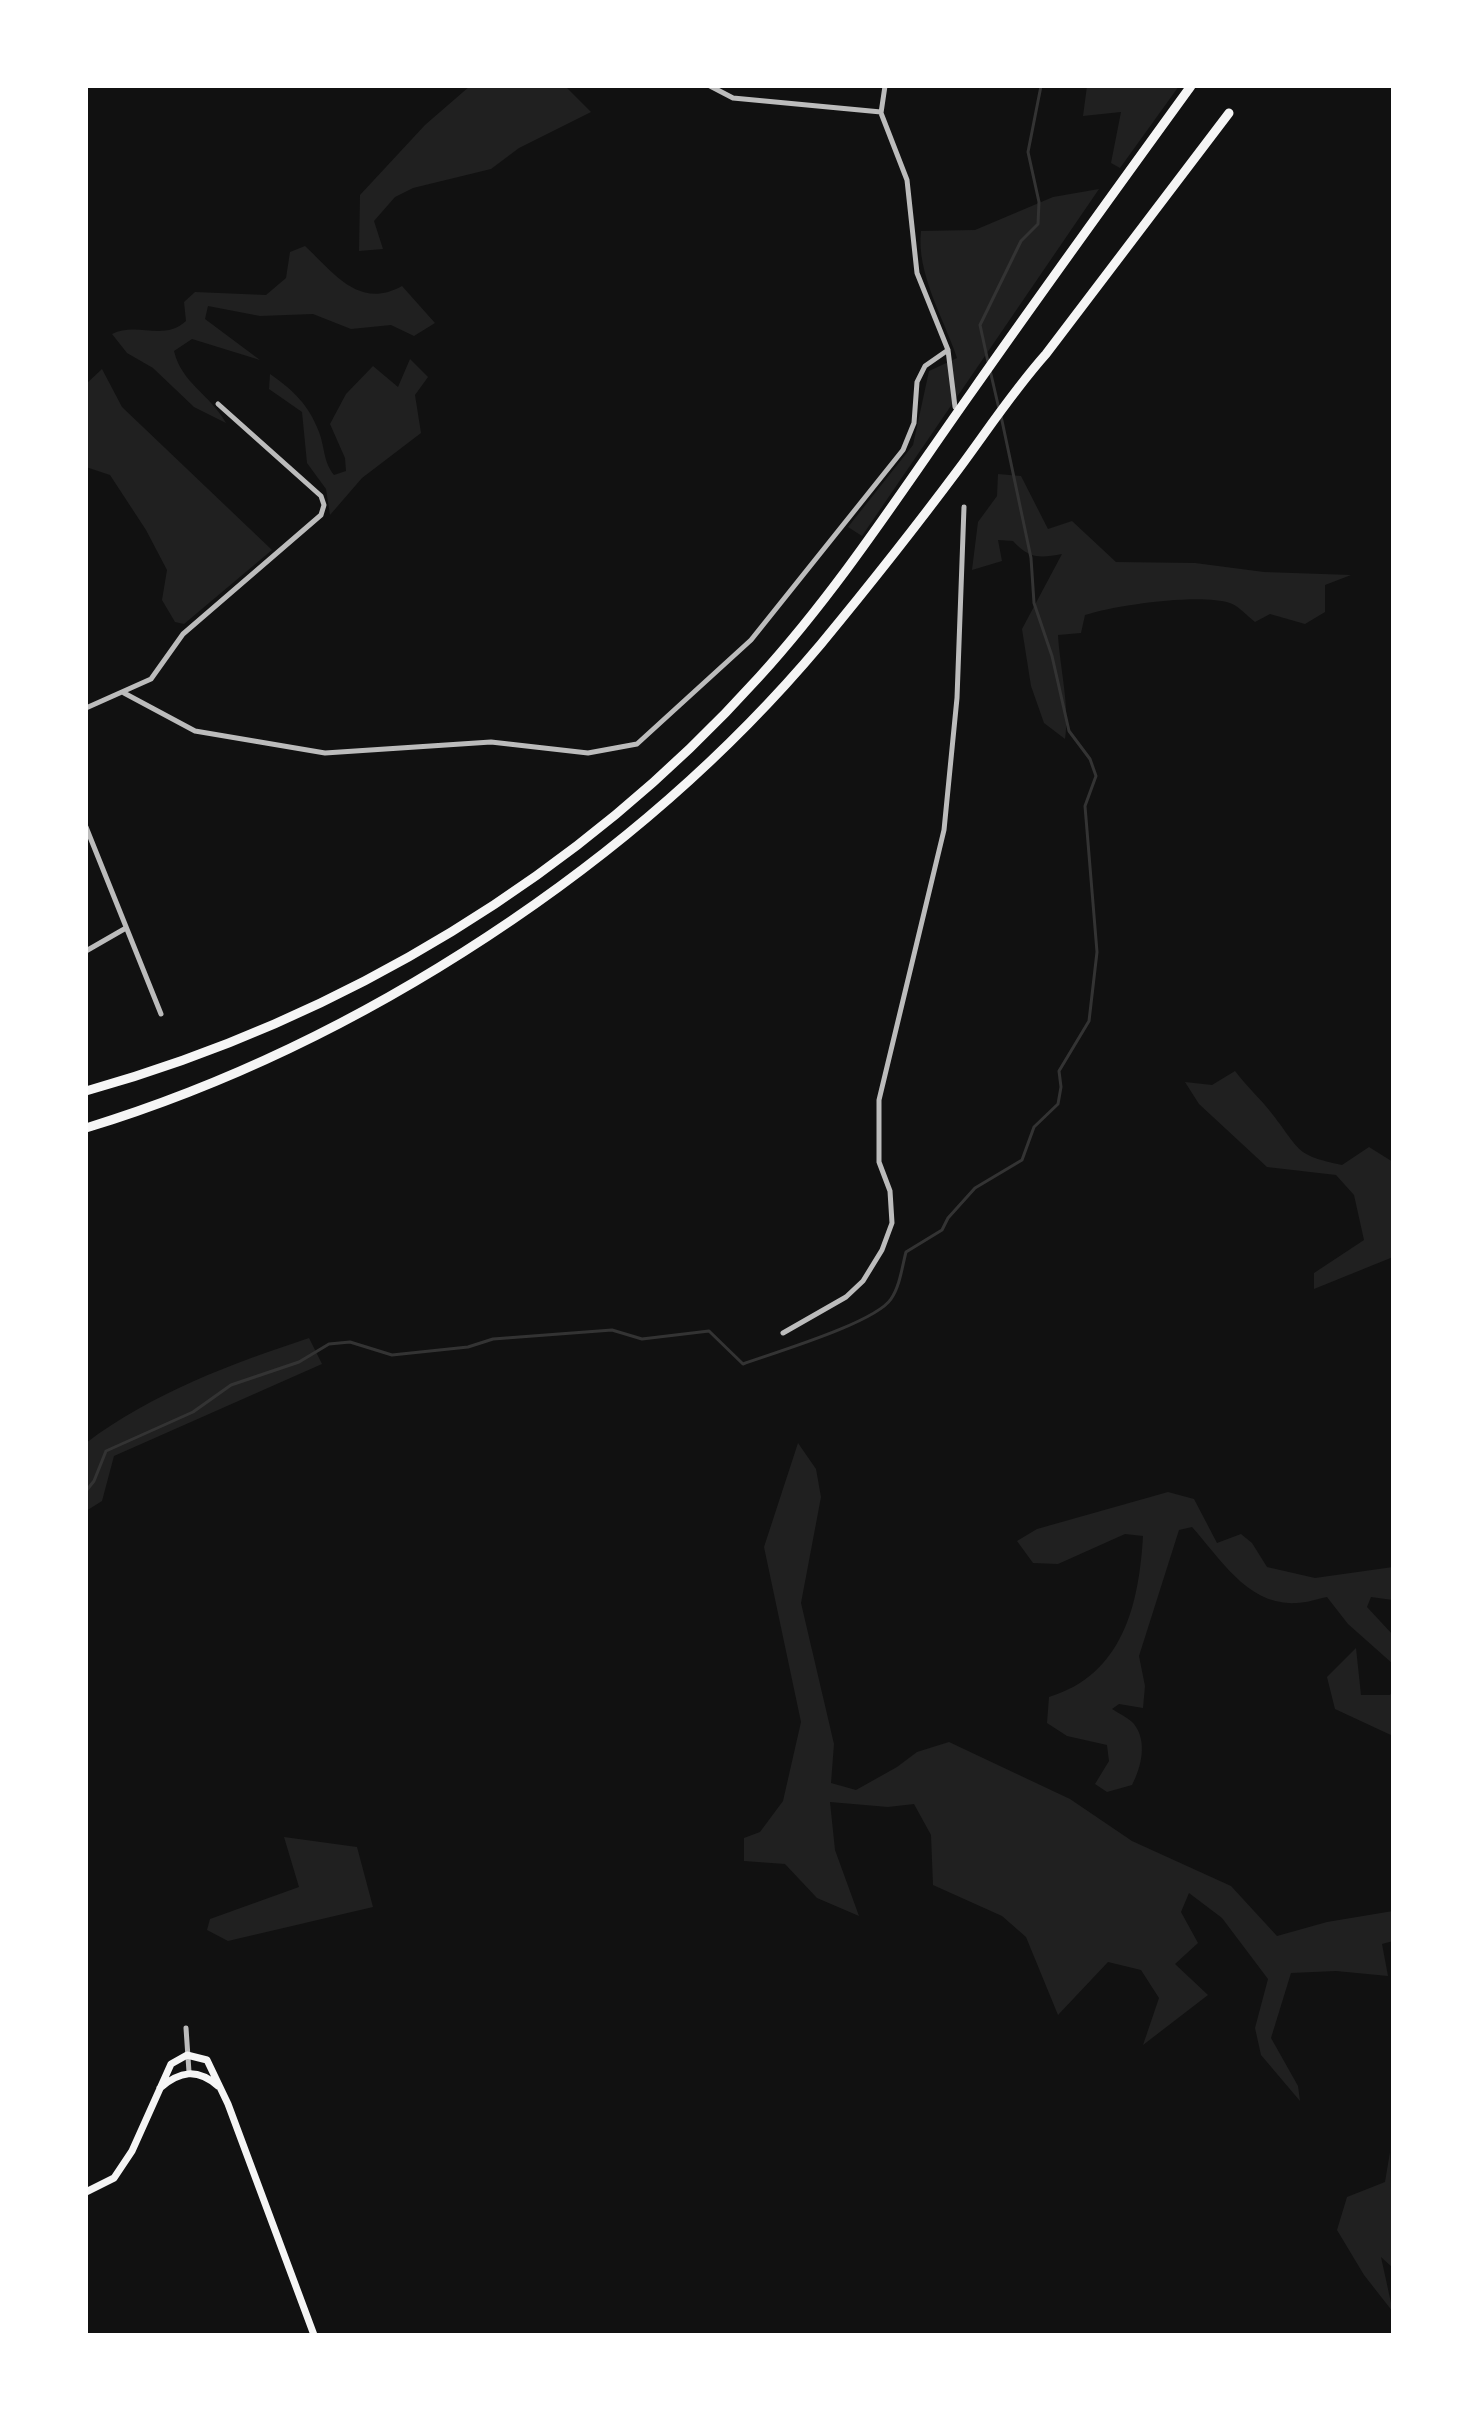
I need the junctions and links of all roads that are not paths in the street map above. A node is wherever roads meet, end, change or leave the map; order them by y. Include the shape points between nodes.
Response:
1 (710, 86) edge
2 (885, 86) edge
3 (1191, 86) edge
4 (881, 113) junction
5 (1229, 113) dead end
6 (948, 350) junction
7 (218, 404) dead end
8 (955, 407) dead end
9 (964, 507) dead end
10 (124, 693) junction
11 (86, 708) edge
12 (86, 827) edge
13 (126, 928) junction
14 (86, 951) edge
15 (161, 1014) dead end
16 (86, 1091) edge
17 (86, 1128) edge
18 (783, 1333) dead end
19 (186, 2028) dead end
20 (187, 2055) junction
21 (189, 2072) junction
22 (160, 2088) junction
23 (220, 2088) junction
24 (86, 2192) edge
25 (314, 2335) edge

1 - 4 street via 733,98
2 - 4 street
3 - 16 highway via 872,536 760,677 632,801 489,910 394,966 223,1045
4 - 6 street via 907,180 917,273
5 - 17 highway via 820,645 727,746 592,863 411,984 296,1044
6 - 8 street
6 - 10 street via 925,366 917,382 914,423 903,450 751,640 637,744 588,753 491,742 325,753 195,731
7 - 10 street via 321,496 321,515 183,634 151,679
9 - 18 street via 957,698 944,830 879,1100 879,1162 890,1191 892,1223 863,1281 846,1297
10 - 11 street
12 - 13 street
13 - 14 street
13 - 15 street
19 - 20 street
20 - 21 street
20 - 22 main road via 171,2064
20 - 23 main road via 207,2060
21 - 22 main road
21 - 23 main road via 206,2075
22 - 24 main road via 114,2178
23 - 25 main road

